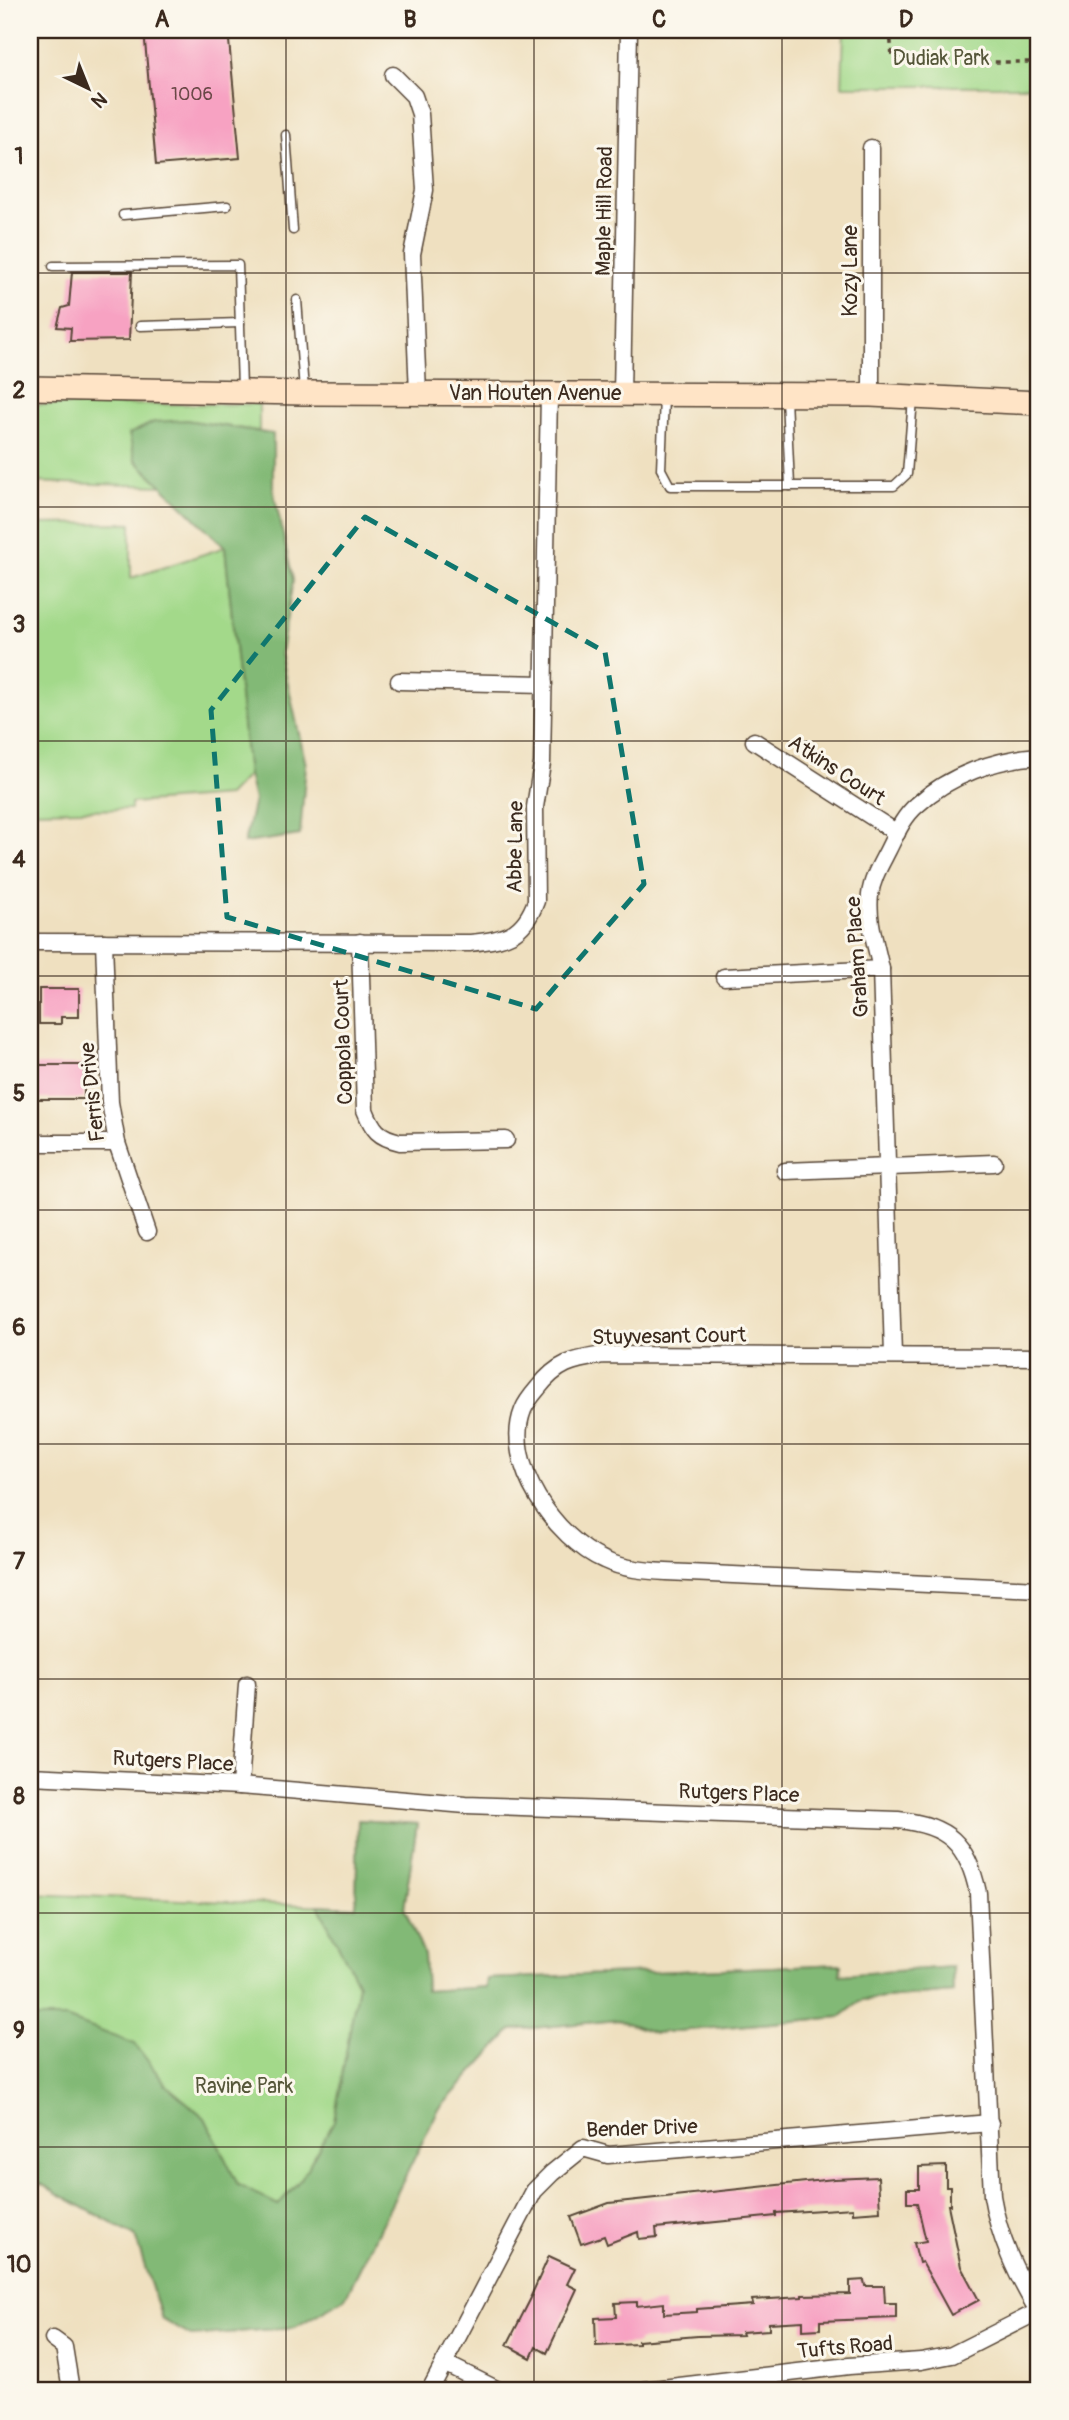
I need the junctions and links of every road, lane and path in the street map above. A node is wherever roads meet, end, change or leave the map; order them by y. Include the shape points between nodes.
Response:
1 (629, 30) edge
2 (890, 30) edge
3 (1039, 62) edge
4 (393, 75) dead end
5 (286, 135) dead end
6 (871, 148) dead end
7 (227, 206) dead end
8 (123, 215) dead end
9 (293, 230) dead end
10 (53, 266) dead end
11 (297, 300) dead end
12 (240, 323) junction
13 (140, 326) dead end
14 (30, 387) edge
15 (242, 391) junction
16 (304, 393) junction
17 (418, 393) junction
18 (549, 394) junction
19 (622, 394) junction
20 (664, 395) junction
21 (786, 395) junction
22 (872, 395) junction
23 (913, 397) junction
24 (1039, 403) edge
25 (790, 486) junction
26 (399, 681) dead end
27 (544, 684) junction
28 (754, 741) dead end
29 (1039, 755) edge
30 (897, 833) junction
31 (30, 942) edge
32 (104, 942) junction
33 (360, 942) junction
34 (881, 969) junction
35 (724, 977) dead end
36 (506, 1140) dead end
37 (30, 1143) edge
38 (117, 1143) junction
39 (994, 1163) dead end
40 (888, 1168) junction
41 (785, 1171) dead end
42 (147, 1233) dead end
43 (893, 1355) junction
44 (1039, 1357) edge
45 (1039, 1589) edge
46 (247, 1684) dead end
47 (30, 1776) edge
48 (240, 1786) junction
49 (990, 2123) junction
50 (1038, 2311) edge
51 (53, 2339) dead end
52 (444, 2363) junction
53 (71, 2390) edge
54 (430, 2390) edge
55 (498, 2390) edge
56 (645, 2390) edge

1 - 19 street, Maple Hill Road
2 - 3 path via 892,57
4 - 17 street via 414,96 420,114 425,190 412,254
5 - 9 lane
6 - 22 street, Kozy Lane
7 - 8 lane
10 - 12 lane via 238,265
11 - 16 lane
12 - 13 lane
12 - 15 lane
14 - 15 main road, Van Houten Avenue
15 - 16 main road, Van Houten Avenue
16 - 17 main road, Van Houten Avenue
17 - 18 main road, Van Houten Avenue
18 - 19 main road, Van Houten Avenue
18 - 27 street, Abbe Lane
19 - 20 main road, Van Houten Avenue
20 - 21 main road, Van Houten Avenue
20 - 25 lane via 661,469 670,486
21 - 22 main road, Van Houten Avenue
21 - 25 lane
22 - 23 main road, Van Houten Avenue
23 - 24 main road, Van Houten Avenue
23 - 25 lane via 906,474 894,486
26 - 27 street
27 - 33 street, Abbe Lane via 532,914 503,940
28 - 30 street, Atkins Court
29 - 30 street, Graham Place via 961,775 917,804
30 - 34 street, Graham Place via 870,895
31 - 32 street, Abbe Lane
32 - 33 street, Abbe Lane
32 - 38 street, Ferris Drive via 110,1102
33 - 36 street, Coppola Court via 365,1110 372,1128 385,1139 400,1142
34 - 35 street
34 - 40 street, Graham Place
37 - 38 street
38 - 42 street, Ferris Drive
39 - 40 street
40 - 41 street
40 - 43 street, Graham Place
43 - 44 street, Stuyvesant Court
43 - 45 street, Stuyvesant Court via 603,1355 566,1364 542,1382 522,1411 519,1431 525,1472 552,1518 569,1535 603,1560 624,1566 666,1573
46 - 48 street
47 - 48 street, Rutgers Place
48 - 49 street, Rutgers Place via 466,1805 898,1819 938,1828 965,1852 978,1893
49 - 50 street, Rutgers Place via 996,2222 1004,2248
49 - 52 street, Bender Drive via 608,2155 583,2148 534,2191
50 - 56 street, Tufts Road via 952,2355
51 - 53 street via 64,2347
52 - 54 street, Bender Drive
52 - 55 street

